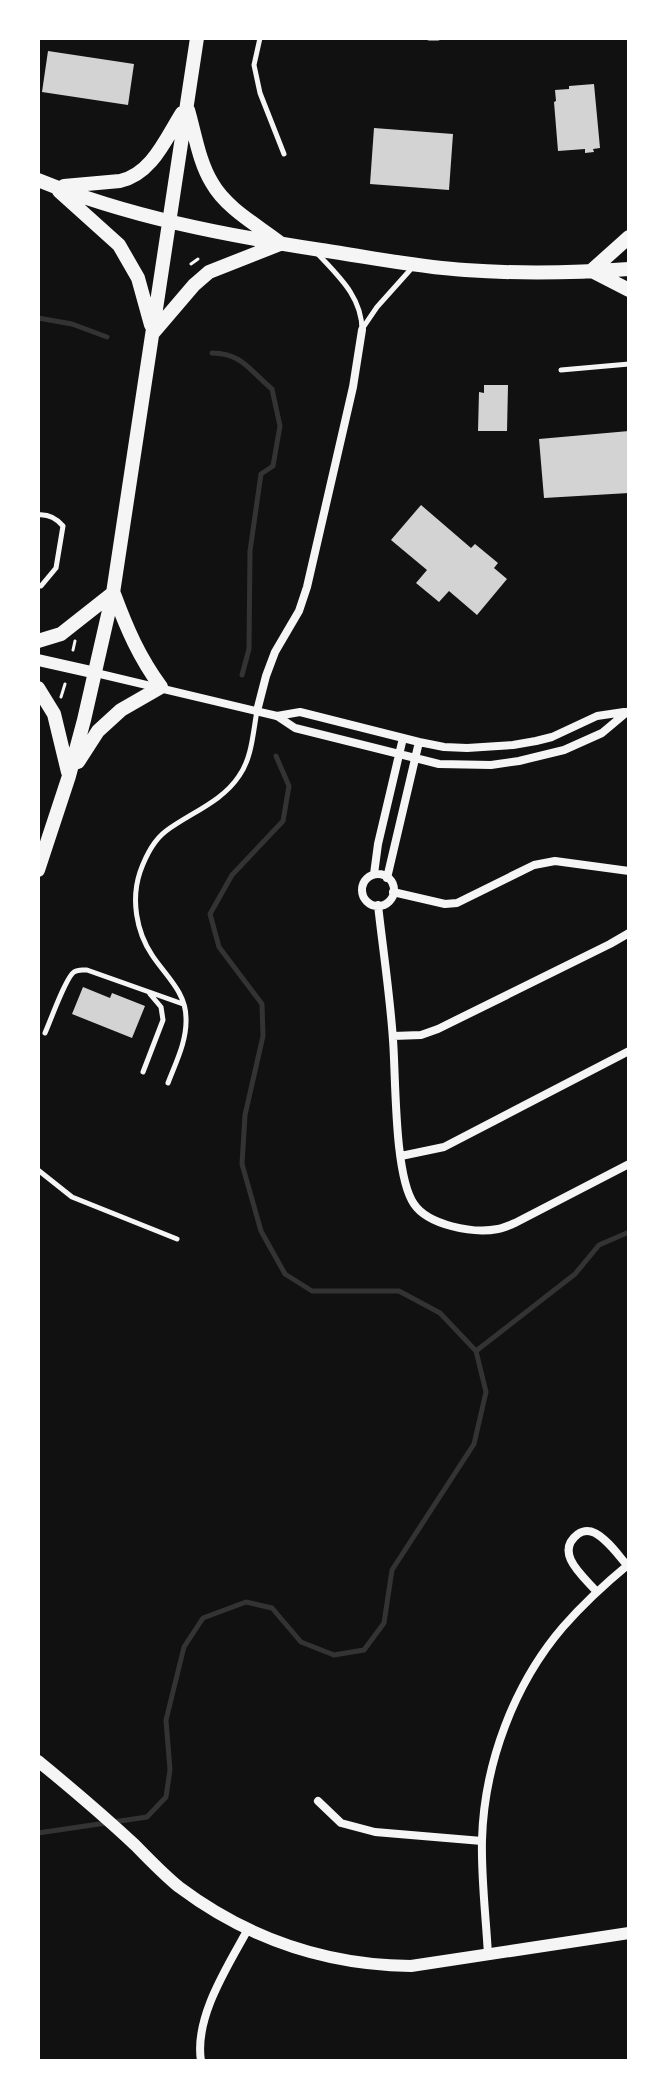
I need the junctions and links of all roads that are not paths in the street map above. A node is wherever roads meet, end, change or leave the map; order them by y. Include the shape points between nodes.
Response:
1 (197, 38) edge
2 (260, 38) edge
3 (429, 38) edge
4 (438, 38) edge
5 (186, 106) junction
6 (284, 154) dead end
7 (38, 180) edge
8 (55, 187) junction
9 (170, 222) junction
10 (629, 237) edge
11 (281, 244) junction
12 (312, 248) junction
13 (414, 264) junction
14 (629, 269) edge
15 (591, 271) junction
16 (629, 290) edge
17 (362, 330) junction
18 (153, 333) junction
19 (629, 364) edge
20 (561, 370) dead end
21 (38, 515) edge
22 (38, 586) edge
23 (113, 593) junction
24 (38, 641) edge
25 (38, 660) edge
26 (96, 673) junction
27 (161, 687) junction
28 (38, 688) edge
29 (257, 711) junction
30 (628, 711) edge
31 (277, 716) junction
32 (403, 738) junction
33 (419, 742) junction
34 (399, 755) junction
35 (415, 758) junction
36 (69, 776) junction
37 (38, 870) edge
38 (629, 871) edge
39 (374, 874) junction
40 (387, 878) junction
41 (393, 892) junction
42 (378, 905) junction
43 (629, 933) edge
44 (148, 992) junction
45 (184, 1004) junction
46 (45, 1033) dead end
47 (393, 1036) junction
48 (629, 1051) edge
49 (143, 1072) dead end
50 (168, 1083) dead end
51 (401, 1156) junction
52 (629, 1164) edge
53 (38, 1170) edge
54 (177, 1239) dead end
55 (628, 1565) edge
56 (597, 1592) junction
57 (38, 1761) edge
58 (318, 1801) dead end
59 (482, 1841) junction
60 (248, 1929) junction
61 (629, 1933) edge
62 (488, 1955) junction
63 (201, 2061) edge

1 - 5 main road
2 - 6 lane via 254,65
3 - 4 lane
5 - 8 main road via 155,157 128,179
5 - 9 main road
5 - 11 main road via 210,181 230,205
7 - 8 main road
8 - 9 main road
8 - 18 main road via 119,245 138,278
9 - 11 main road
9 - 18 main road
10 - 15 main road
11 - 12 main road
11 - 18 main road via 209,272
12 - 13 main road
12 - 17 lane via 351,292
13 - 15 main road via 515,273
13 - 17 lane
14 - 15 main road
15 - 16 main road
17 - 29 street via 307,587 275,652
18 - 23 main road
19 - 20 lane
21 - 22 lane via 63,526 56,568
23 - 24 main road via 61,634
23 - 26 main road
23 - 27 main road via 133,644
25 - 26 street
26 - 27 street
26 - 36 main road
27 - 29 street
27 - 36 main road via 121,710 98,731
28 - 36 main road via 54,714
29 - 31 street
29 - 45 lane via 242,773 198,812 165,832 140,873 136,916 142,938
30 - 33 street via 513,745 467,748
30 - 35 street via 602,733 545,756 491,765
31 - 32 street via 300,712
31 - 34 street via 295,728
32 - 33 street
32 - 34 street
33 - 35 street
34 - 35 street
34 - 39 street
35 - 40 street
36 - 37 main road
38 - 41 street via 555,861 534,865 457,903
39 - 40 street
39 - 42 street via 364,881 362,893
40 - 41 street
41 - 42 street
42 - 47 street
43 - 47 street via 438,1029
44 - 45 lane
44 - 46 lane via 87,970 72,972
44 - 49 lane via 161,1007 163,1020
45 - 50 lane via 185,1037
47 - 51 street
48 - 51 street via 444,1147
51 - 52 street via 415,1207 425,1217 475,1230 515,1223
53 - 54 lane via 72,1197
55 - 56 street
55 - 56 street via 599,1535 583,1531 575,1536 569,1544 572,1564
56 - 59 street via 562,1628 532,1671 509,1718 490,1774
57 - 60 street via 165,1876
58 - 59 street via 341,1823 375,1832
59 - 62 street
60 - 62 street via 302,1951 384,1966
60 - 63 street via 207,2013
61 - 62 street

